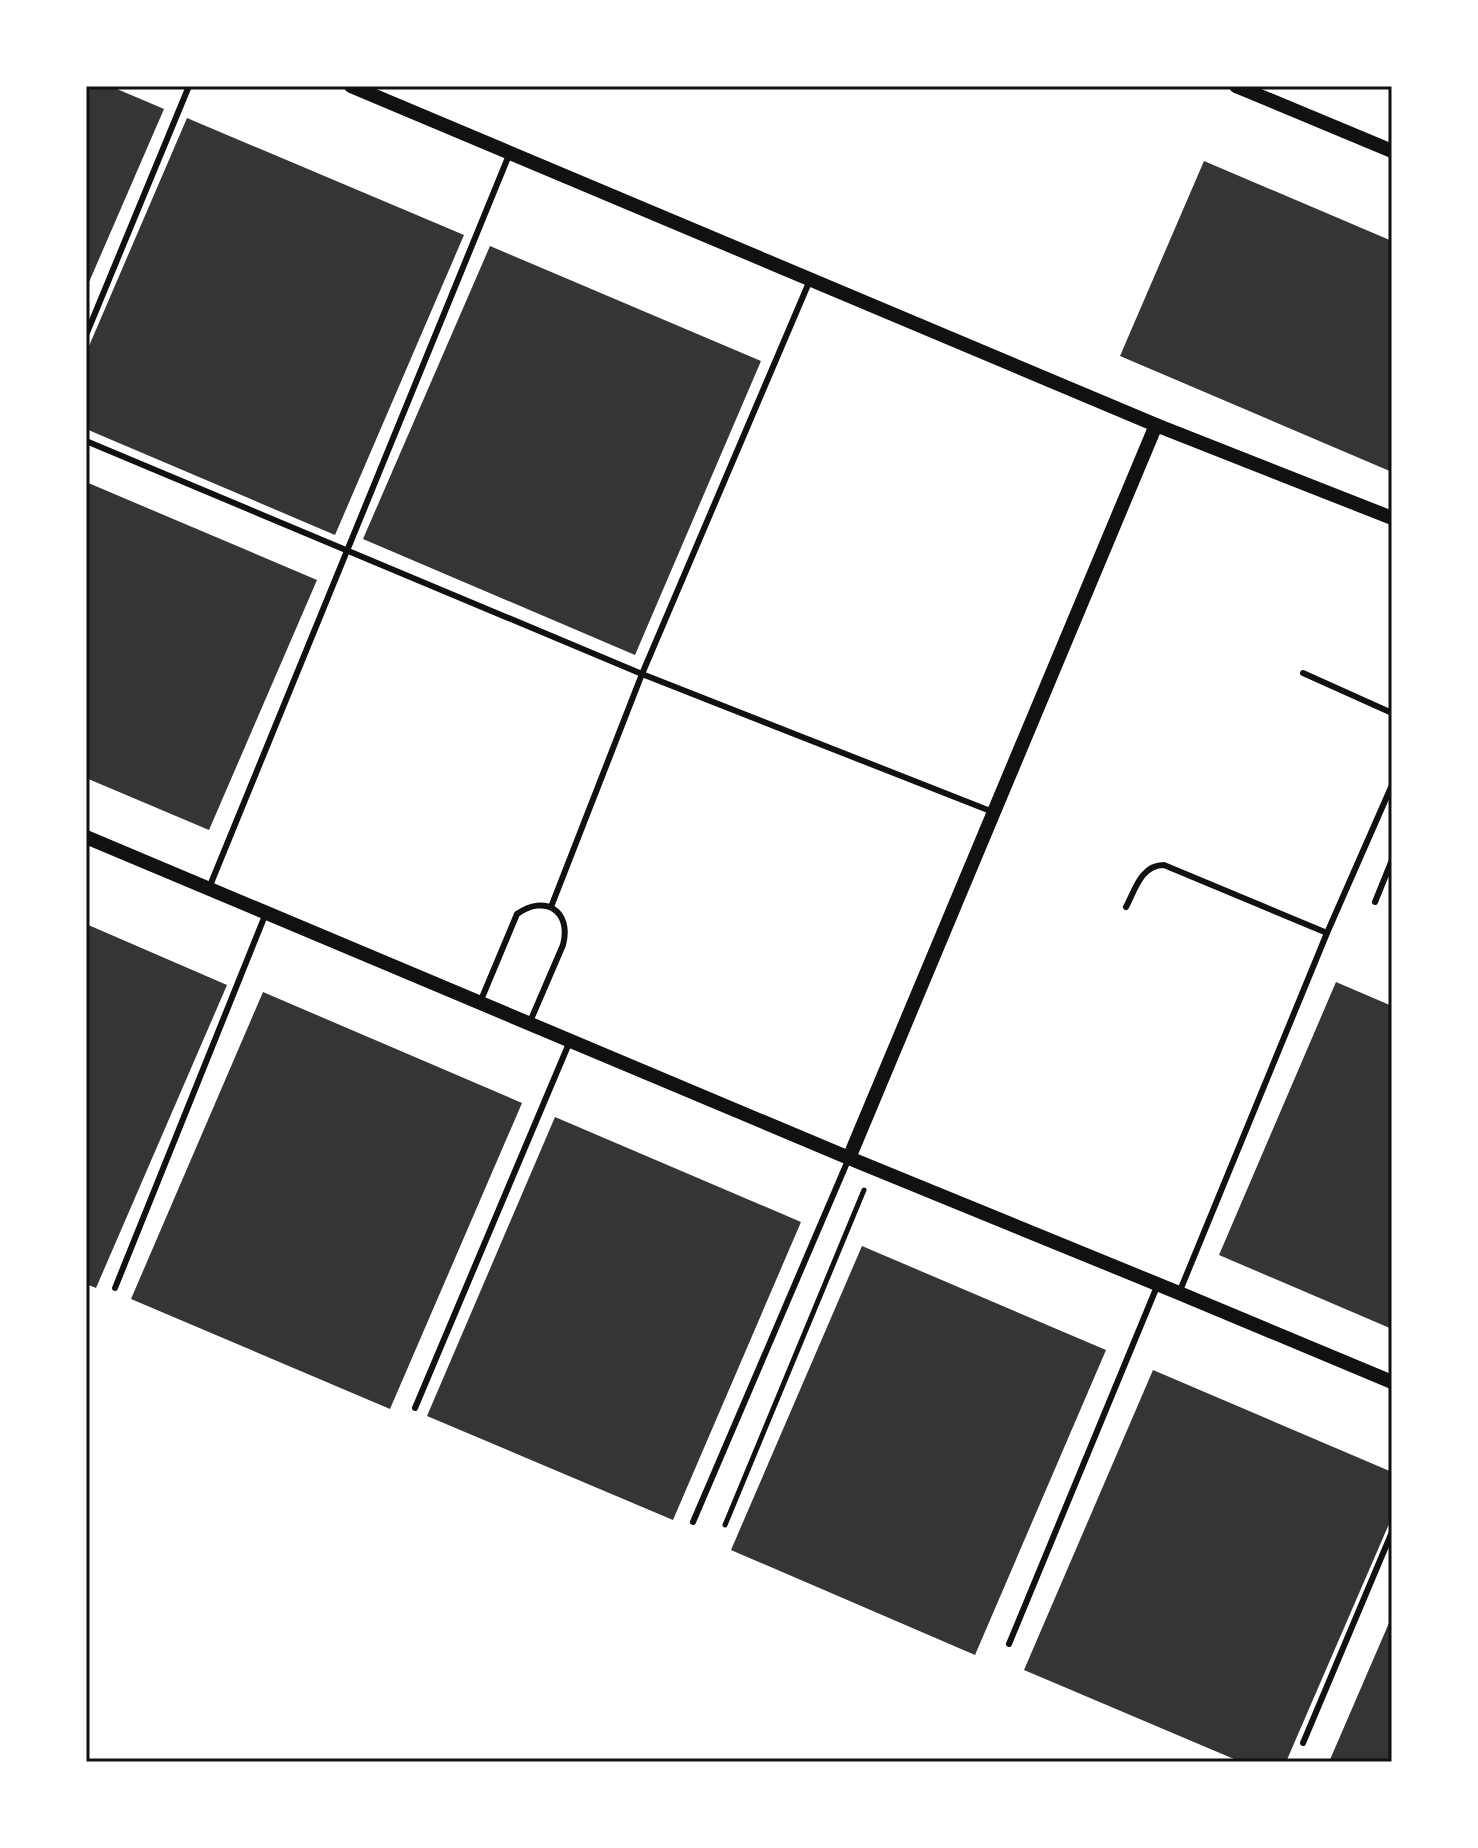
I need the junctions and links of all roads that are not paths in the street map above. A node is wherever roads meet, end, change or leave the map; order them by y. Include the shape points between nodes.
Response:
1 (189, 86) edge
2 (351, 86) edge
3 (1236, 86) edge
4 (1392, 151) edge
5 (510, 153) junction
6 (810, 280) junction
7 (86, 335) edge
8 (1156, 425) junction
9 (86, 441) edge
10 (1392, 518) edge
11 (348, 551) junction
12 (1303, 673) dead end
13 (642, 674) junction
14 (1392, 713) edge
15 (1392, 785) edge
16 (994, 812) junction
17 (86, 837) edge
18 (1392, 860) edge
19 (209, 888) junction
20 (1375, 902) dead end
21 (551, 907) junction
22 (1126, 907) dead end
23 (266, 913) junction
24 (1327, 933) junction
25 (480, 1003) junction
26 (529, 1024) junction
27 (570, 1041) junction
28 (849, 1158) junction
29 (1158, 1284) junction
30 (115, 1288) dead end
31 (1179, 1293) junction
32 (1392, 1382) edge
33 (415, 1408) dead end
34 (693, 1522) dead end
35 (1392, 1532) edge
36 (1009, 1644) dead end
37 (1303, 1743) dead end

1 - 7 lane
2 - 5 street
3 - 4 street
5 - 6 street
5 - 11 lane
6 - 8 street
6 - 13 lane
8 - 10 street
8 - 16 street
9 - 11 lane
11 - 13 lane
11 - 19 lane
12 - 14 lane
13 - 16 lane
13 - 21 lane
15 - 24 lane
16 - 28 street
17 - 19 street
18 - 20 lane
19 - 23 street
21 - 25 lane via 539,904 517,914
21 - 26 lane via 565,923 566,934
22 - 24 lane via 1146,869 1164,865
23 - 25 street
23 - 30 lane
24 - 31 lane
25 - 26 street
26 - 27 street
27 - 28 street
27 - 33 lane
28 - 29 street
28 - 34 lane
29 - 31 street
29 - 36 lane
31 - 32 street
35 - 37 lane

